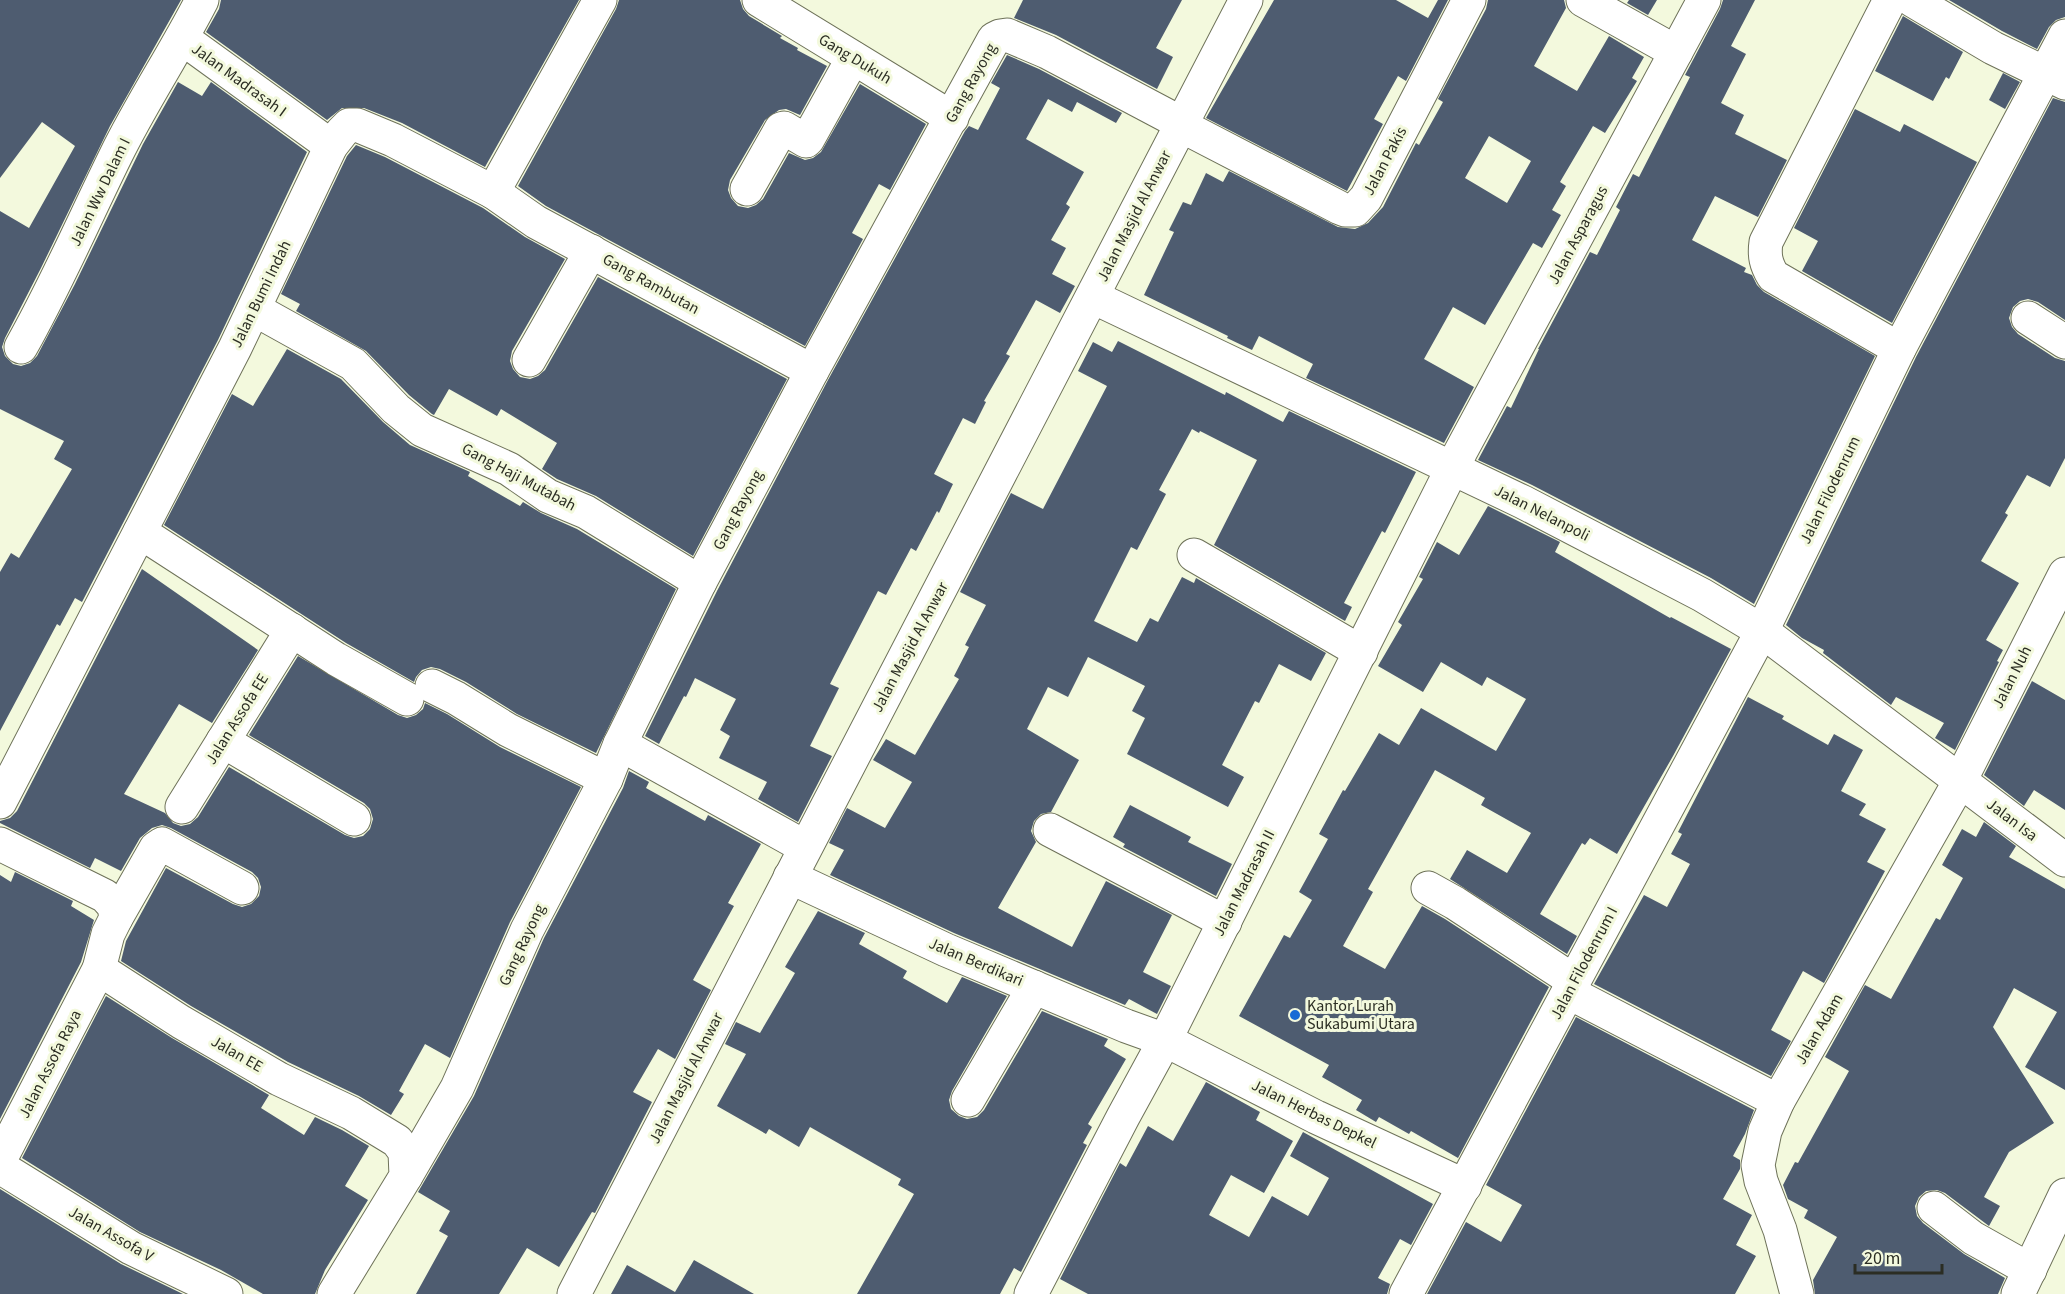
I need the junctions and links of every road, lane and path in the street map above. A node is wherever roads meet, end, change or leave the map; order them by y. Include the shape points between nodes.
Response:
1 (202, 0) edge
2 (600, 0) edge
3 (759, 0) edge
4 (1246, 0) edge
5 (1469, 0) edge
6 (1583, 0) edge
7 (1704, 0) edge
8 (1890, 0) edge
9 (1912, 0) edge
10 (2065, 36) edge
11 (182, 38) junction
12 (1676, 52) junction
13 (853, 58) junction
14 (2055, 78) edge
15 (952, 118) junction
16 (1181, 124) junction
17 (331, 146) junction
18 (747, 189) dead end
19 (493, 192) junction
20 (591, 251) junction
21 (1093, 297) junction
22 (254, 309) junction
23 (2028, 318) dead end
24 (2065, 342) edge
25 (21, 347) dead end
26 (1899, 350) junction
27 (529, 360) dead end
28 (812, 371) junction
29 (1452, 470) junction
30 (140, 532) junction
31 (1194, 555) dead end
32 (2065, 574) edge
33 (700, 582) junction
34 (292, 630) junction
35 (1762, 631) junction
36 (1361, 652) junction
37 (223, 741) junction
38 (620, 744) junction
39 (606, 778) junction
40 (1960, 781) junction
41 (0, 802) edge
42 (182, 807) dead end
43 (354, 819) dead end
44 (1050, 830) dead end
45 (0, 844) edge
46 (805, 847) junction
47 (2065, 860) edge
48 (790, 877) junction
49 (242, 888) dead end
50 (1428, 888) dead end
51 (116, 918) junction
52 (1225, 922) junction
53 (99, 969) junction
54 (1571, 986) junction
55 (1034, 987) junction
56 (1165, 1040) junction
57 (968, 1100) dead end
58 (1778, 1101) junction
59 (0, 1160) edge
60 (0, 1167) edge
61 (406, 1176) junction
62 (1465, 1186) junction
63 (2065, 1195) edge
64 (1934, 1208) dead end
65 (2024, 1282) edge
66 (226, 1294) edge
67 (334, 1294) edge
68 (574, 1294) edge
69 (1031, 1294) edge
70 (1406, 1294) edge
71 (1797, 1294) edge

1 - 11 street, Jalan Madrasah I
2 - 19 street
3 - 13 street, Gang Dukuh
4 - 16 street, Jalan Masjid Al Anwar
5 - 16 street, Jalan Pakis via 1366,198 1355,210 1340,208
6 - 12 street
7 - 12 street, Jalan Asparagus
8 - 26 street via 1766,242 1764,255 1773,276
9 - 14 street via 1993,48
10 - 14 street, Jalan Filodenrum
11 - 17 street, Jalan Madrasah I
11 - 25 street, Jalan Ww Dalam I via 116,155
12 - 29 street, Jalan Asparagus
13 - 15 street, Gang Dukuh
13 - 18 street via 808,139 781,129
14 - 26 street, Jalan Filodenrum
15 - 16 street, Gang Rayong via 994,39 1007,36 1047,52
15 - 28 street, Gang Rayong
16 - 21 street, Jalan Masjid Al Anwar
17 - 19 street, Jalan Bumi Indah via 346,127 357,125
17 - 22 street, Jalan Bumi Indah
19 - 20 street, Gang Rambutan via 536,222
20 - 27 street
20 - 28 street, Gang Rambutan
21 - 29 street, Jalan Nelanpoli
21 - 46 street, Jalan Masjid Al Anwar
22 - 30 street, Jalan Bumi Indah
22 - 33 street, Gang Haji Mutabah via 353,364 422,430 509,469 548,496 586,512
23 - 24 street
26 - 35 street, Jalan Filodenrum
28 - 33 street, Gang Rayong
29 - 35 street, Jalan Nelanpoli via 1523,502 1702,595
29 - 36 street, Jalan Madrasah II
30 - 34 street
30 - 41 street, Jalan Bumi Indah
31 - 36 street
32 - 40 street, Jalan Nuh
33 - 38 street, Gang Rayong
34 - 37 street, Jalan Assofa EE
34 - 39 street
35 - 40 street, Jalan Nelanpoli
35 - 54 street, Jalan Filodenrum I
36 - 52 street, Jalan Madrasah II
37 - 42 street, Jalan Assofa EE
37 - 43 street
38 - 39 street, Gang Rayong
38 - 46 street
39 - 61 street, Gang Rayong via 527,930 457,1088
40 - 47 street, Jalan Isa
40 - 58 street, Jalan Adam
44 - 52 street
45 - 51 street via 105,896 114,906
46 - 48 street, Jalan Masjid Al Anwar
48 - 55 street, Jalan Berdikari
48 - 68 street, Jalan Masjid Al Anwar
49 - 51 street via 162,844
50 - 54 street
51 - 53 street
52 - 56 street, Jalan Madrasah II
53 - 59 street, Jalan Assofa Raya
53 - 61 street, Jalan EE via 279,1079 389,1135 405,1152
54 - 58 street
54 - 62 street, Jalan Filodenrum I
55 - 56 street, Jalan Berdikari
55 - 57 street
56 - 62 street, Jalan Herbas Depkel via 1316,1117
56 - 69 street, Jalan Madrasah II
58 - 71 street, Jalan Adam via 1765,1131 1758,1165
60 - 66 street, Jalan Assofa V via 131,1248
61 - 67 street
62 - 70 street, Jalan Filodenrum I
63 - 65 street
64 - 65 street via 2000,1255

